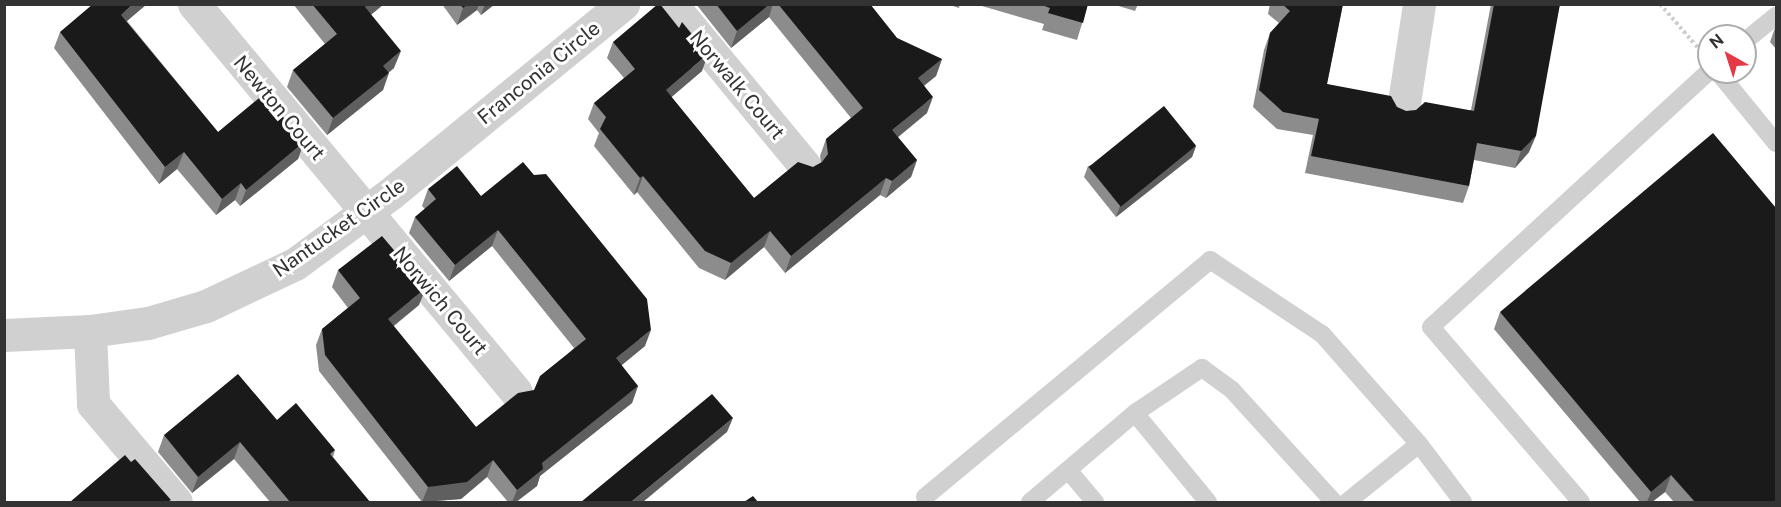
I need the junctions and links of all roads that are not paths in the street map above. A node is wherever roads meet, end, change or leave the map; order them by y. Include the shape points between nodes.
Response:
1 (194, 4) edge
2 (670, 4) edge
3 (1419, 4) edge
4 (606, 10) edge
5 (1776, 16) edge
6 (1757, 31) edge
7 (1697, 82) edge
8 (1728, 84) edge
9 (1402, 110) edge
10 (454, 142) joint
11 (1776, 143) edge
12 (804, 165) edge
13 (364, 211) junction
14 (90, 331) junction
15 (4, 335) edge
16 (516, 392) edge
17 (1135, 413) junction
18 (1419, 444) junction
19 (1068, 470) junction
20 (925, 497) dead end
21 (176, 502) edge
22 (1030, 502) edge
23 (1095, 502) edge
24 (1208, 502) edge
25 (1334, 502) edge
26 (1347, 502) edge
27 (1463, 502) edge
28 (1581, 502) edge

1 - 13 street, Newton Court
2 - 12 street, Norwalk Court
3 - 9 street
4 - 10 street, Franconia Circle
5 - 6 lane
7 - 28 lane via 1431,327
8 - 11 lane
10 - 13 street, Nantucket Circle
13 - 14 street, Nantucket Circle via 295,264 247,289 148,323
13 - 16 street, Norwich Court
14 - 15 street, Nantucket Circle
14 - 21 street via 93,404
17 - 19 lane
17 - 24 lane
17 - 25 lane via 1202,368 1232,390
18 - 20 lane via 1322,334 1210,260
18 - 26 lane
18 - 27 lane
19 - 22 lane
19 - 23 lane

